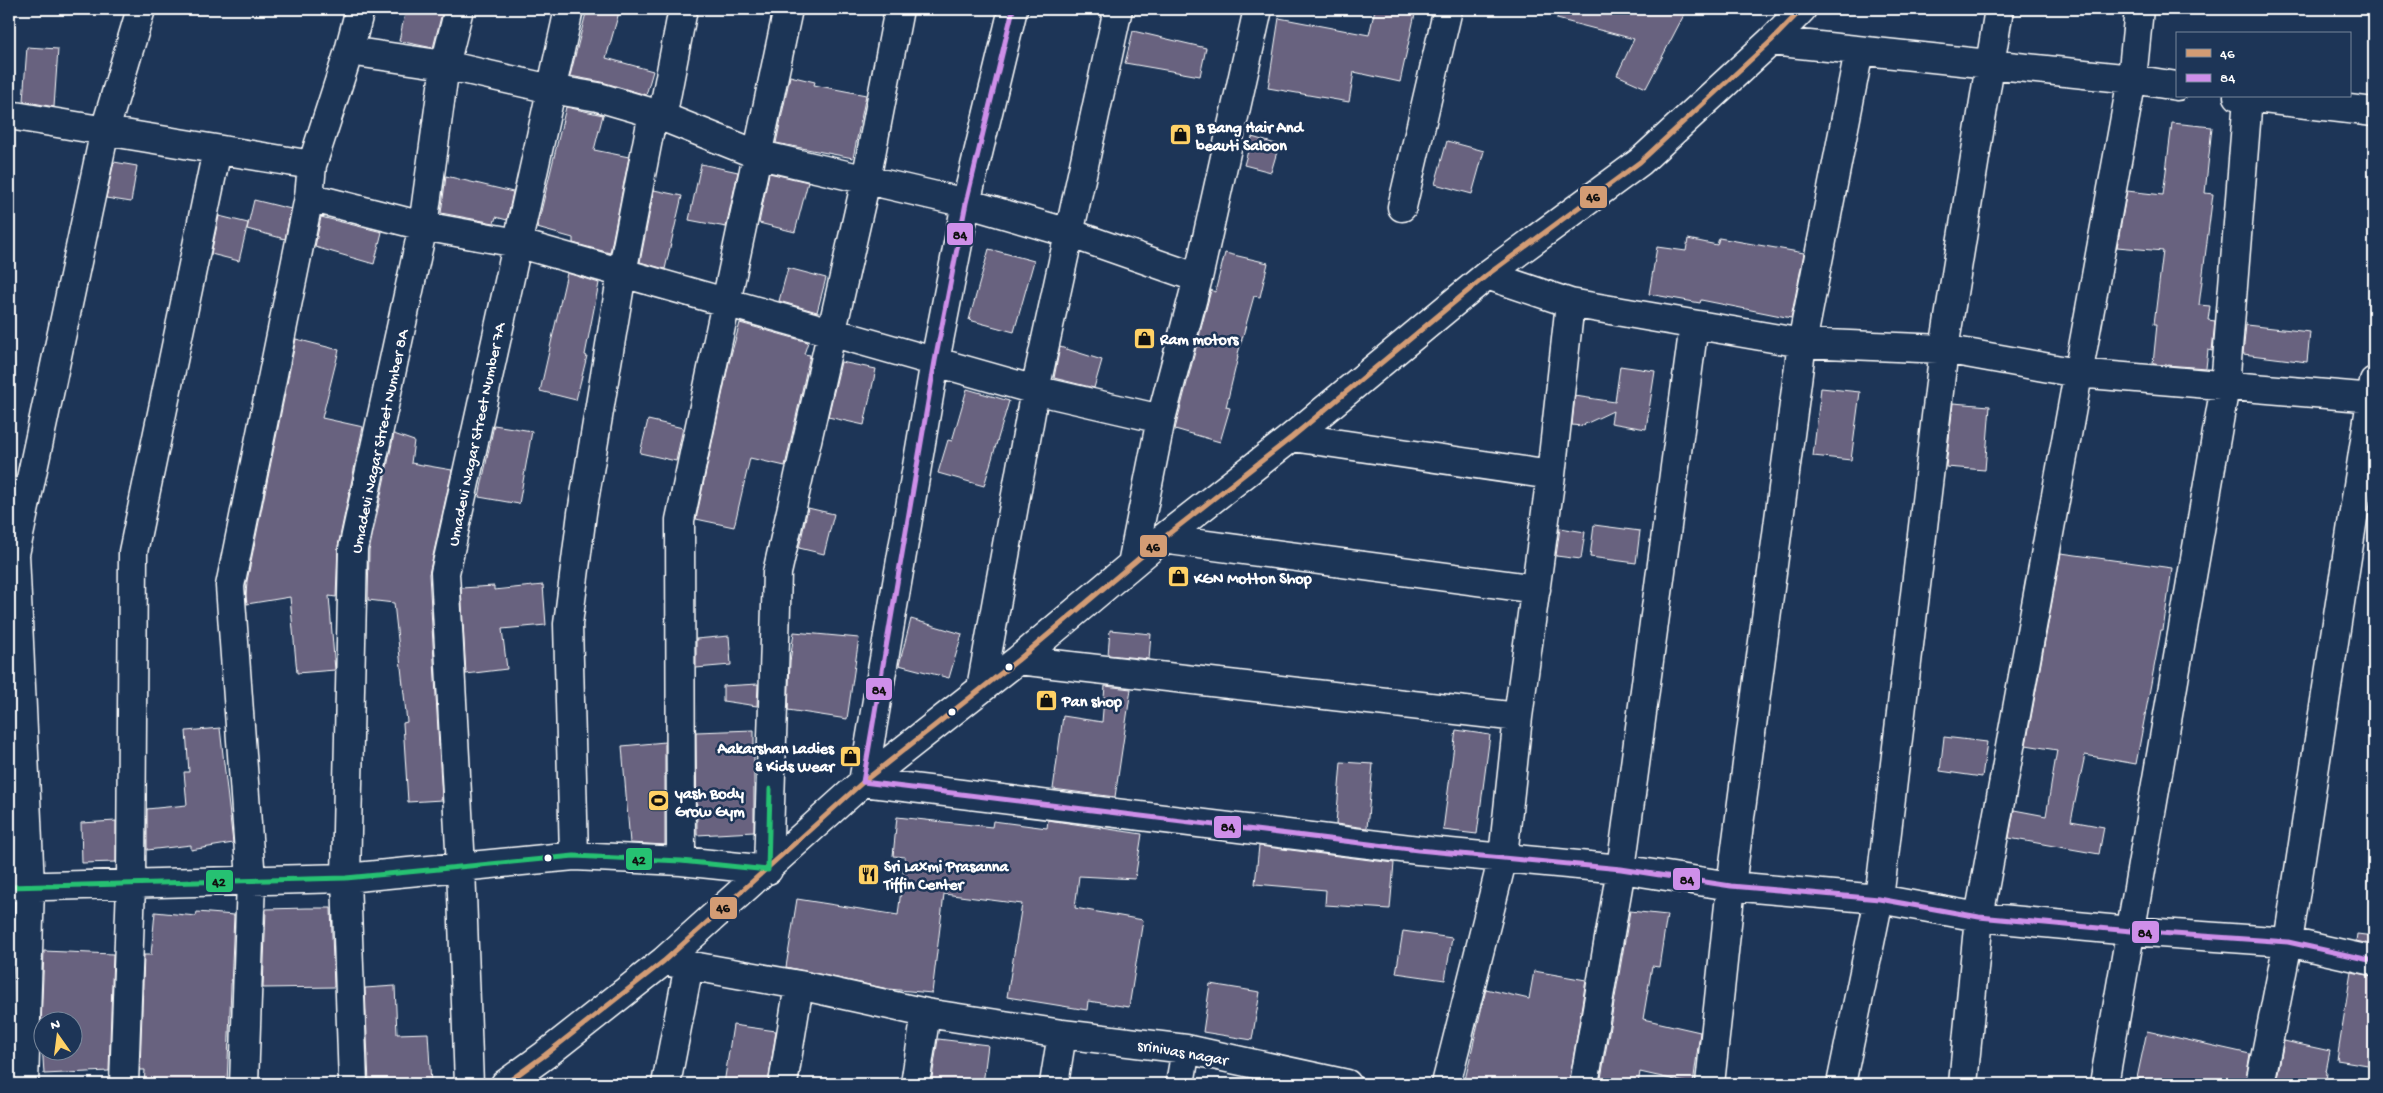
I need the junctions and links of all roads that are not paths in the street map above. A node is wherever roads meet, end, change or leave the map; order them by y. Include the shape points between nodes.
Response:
1 (142, 9) edge
2 (360, 9) edge
3 (459, 9) edge
4 (568, 9) edge
5 (683, 9) edge
6 (788, 9) edge
7 (899, 9) edge
8 (1013, 9) edge
9 (1118, 9) edge
10 (1258, 9) edge
11 (1448, 9) edge
12 (1802, 9) edge
13 (1999, 9) edge
14 (2139, 9) edge
15 (1771, 41) junction
16 (349, 51) junction
17 (1859, 51) junction
18 (1990, 63) junction
19 (446, 65) junction
20 (2132, 79) junction
21 (2176, 86) edge
22 (551, 89) junction
23 (2243, 98) edge
24 (2252, 98) edge
25 (2374, 112) edge
26 (9, 116) edge
27 (657, 116) junction
28 (105, 130) junction
29 (217, 150) junction
30 (756, 154) junction
31 (312, 165) junction
32 (866, 180) junction
33 (309, 197) junction
34 (966, 203) junction
35 (1402, 207) dead end
36 (423, 226) junction
37 (1070, 234) junction
38 (517, 244) junction
39 (622, 273) junction
40 (1487, 275) junction
41 (1198, 278) junction
42 (726, 301) junction
43 (1570, 303) junction
44 (1694, 324) junction
45 (832, 332) junction
46 (1802, 343) junction
47 (1944, 349) junction
48 (935, 361) junction
49 (2077, 373) junction
50 (2225, 386) junction
51 (1035, 390) junction
52 (2374, 392) edge
53 (1161, 419) junction
54 (1292, 437) junction
55 (1551, 475) junction
56 (1162, 539) junction
57 (1132, 564) junction
58 (1536, 589) junction
59 (1018, 660) junction
60 (981, 688) junction
61 (1518, 717) junction
62 (863, 782) junction
63 (574, 856) junction
64 (1503, 857) junction
65 (681, 861) junction
66 (461, 867) junction
67 (1621, 869) junction
68 (768, 870) junction
69 (346, 878) junction
70 (251, 880) junction
71 (131, 884) junction
72 (19, 886) edge
73 (1731, 886) junction
74 (1879, 899) junction
75 (1979, 917) junction
76 (2131, 931) junction
77 (2288, 942) junction
78 (2374, 961) edge
79 (677, 963) junction
80 (798, 985) junction
81 (926, 1013) junction
82 (1062, 1034) junction
83 (1186, 1049) junction
84 (545, 1055) junction
85 (1307, 1081) edge
86 (24, 1084) edge
87 (124, 1084) edge
88 (244, 1084) edge
89 (353, 1084) edge
90 (469, 1084) edge
91 (505, 1084) edge
92 (539, 1084) edge
93 (666, 1084) edge
94 (783, 1084) edge
95 (915, 1084) edge
96 (1054, 1084) edge
97 (1180, 1084) edge
98 (1347, 1084) edge
99 (1446, 1084) edge
100 (1584, 1084) edge
101 (1710, 1084) edge
102 (1841, 1084) edge
103 (1963, 1084) edge
104 (2104, 1084) edge
105 (2260, 1084) edge

1 - 28 street
2 - 16 street
3 - 19 street, Umadevi Nagar Street Number 8A
4 - 22 street, Umadevi Nagar Street Number 7A
5 - 27 street
6 - 30 street
7 - 32 street
8 - 34 street
9 - 37 street
10 - 41 street
11 - 35 street
12 - 15 street
13 - 18 street
14 - 20 street
15 - 17 street
15 - 40 street via 1640,162
16 - 19 street
16 - 31 street
17 - 18 street
17 - 46 street
18 - 20 street
18 - 47 street
19 - 22 street
19 - 36 street, Umadevi Nagar Street Number 8A
20 - 21 street
20 - 49 street
22 - 27 street via 598,96
22 - 38 street, Umadevi Nagar Street Number 7A
23 - 50 street
24 - 25 street
26 - 28 street
27 - 30 street
27 - 39 street
28 - 29 street
28 - 72 street via 15,554
29 - 31 street
29 - 71 street via 133,552
30 - 32 street
30 - 42 street
31 - 33 street
32 - 34 street
32 - 45 street
33 - 36 street
33 - 70 street via 230,586
34 - 37 street
34 - 48 street
36 - 38 street
36 - 69 street, Umadevi Nagar Street Number 8A via 353,549
37 - 41 street
37 - 51 street
38 - 39 street
38 - 66 street, Umadevi Nagar Street Number 7A via 445,573
39 - 42 street
39 - 63 street via 582,513 568,624
40 - 43 street
40 - 54 street
41 - 53 street
42 - 45 street
42 - 65 street via 680,520
43 - 44 street
43 - 55 street
44 - 46 street
44 - 67 street
45 - 48 street
45 - 68 street via 777,573
46 - 47 street
46 - 73 street
47 - 49 street
47 - 74 street
48 - 51 street
48 - 62 street
49 - 50 street
49 - 75 street
50 - 52 street
50 - 76 street
51 - 53 street
51 - 60 street
52 - 77 street
53 - 57 street
54 - 55 street
54 - 56 street
55 - 58 street
56 - 57 street
56 - 58 street
57 - 59 street
58 - 61 street
59 - 60 street
59 - 61 street
60 - 62 street
61 - 64 street
62 - 64 street via 1418,850
62 - 68 street
63 - 65 street
63 - 66 street
64 - 67 street
64 - 99 street
65 - 68 street
66 - 69 street
66 - 90 street, Umadevi Nagar Street Number 7A
67 - 73 street
67 - 100 street
68 - 79 street
69 - 70 street
69 - 89 street, Umadevi Nagar Street Number 8A
70 - 71 street
70 - 88 street
71 - 72 street
71 - 87 street
72 - 86 street
73 - 74 street
73 - 101 street
74 - 75 street
74 - 102 street
75 - 76 street
75 - 103 street
76 - 77 street
76 - 104 street
77 - 78 street
77 - 105 street
79 - 80 street, srinivas nagar
79 - 84 street
79 - 93 street
80 - 81 street, srinivas nagar
80 - 94 street
81 - 82 street, srinivas nagar
81 - 95 street
82 - 83 street, srinivas nagar
82 - 96 street
83 - 85 street, srinivas nagar
83 - 97 street
84 - 91 street
84 - 92 street
85 - 98 street, srinivas nagar

